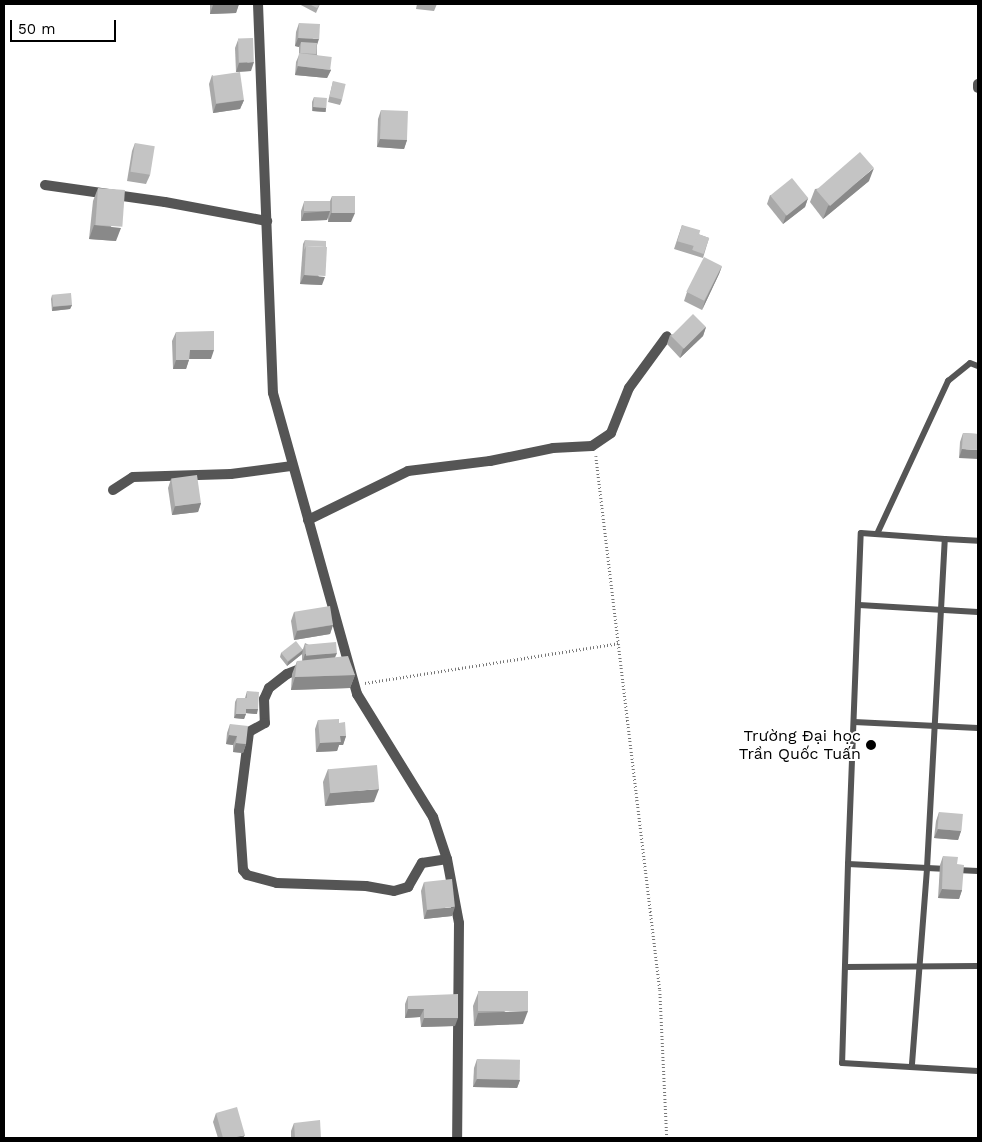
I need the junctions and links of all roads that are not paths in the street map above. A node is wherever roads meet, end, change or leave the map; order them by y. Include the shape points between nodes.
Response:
1 (258, 4) edge
2 (45, 186) dead end
3 (267, 221) junction
4 (667, 336) dead end
5 (978, 366) edge
6 (292, 466) junction
7 (113, 490) dead end
8 (308, 520) junction
9 (877, 534) junction
10 (945, 539) junction
11 (978, 541) edge
12 (859, 605) junction
13 (940, 611) junction
14 (978, 612) edge
15 (315, 666) edge
16 (854, 722) junction
17 (935, 726) junction
18 (978, 728) edge
19 (447, 859) junction
20 (848, 864) junction
21 (927, 868) junction
22 (978, 871) edge
23 (921, 964) junction
24 (978, 966) edge
25 (845, 967) junction
26 (912, 1064) junction
27 (978, 1070) edge
28 (457, 1138) edge

1 - 3 street
2 - 3 street via 166,202
3 - 6 street via 273,394
4 - 8 street via 629,388 611,433 594,445 553,448 490,461 408,471
5 - 9 lane via 970,364 948,381
6 - 7 street via 231,474 133,477
6 - 8 street
8 - 19 street via 345,664 367,714 433,817
9 - 10 lane
9 - 12 lane via 862,533
10 - 11 lane
10 - 13 lane
12 - 13 lane
12 - 16 lane
13 - 14 lane
13 - 17 lane
15 - 19 street via 299,668 274,682 264,699 265,723 249,732 239,811 243,870 247,875 277,883 366,886 394,891 408,887 422,863
16 - 17 lane
16 - 20 lane
17 - 18 lane
17 - 21 lane
19 - 28 street via 460,923
20 - 21 lane
20 - 25 lane
21 - 22 lane
21 - 23 lane
23 - 24 lane
23 - 25 lane
23 - 26 lane
25 - 26 lane via 842,1063
26 - 27 lane

